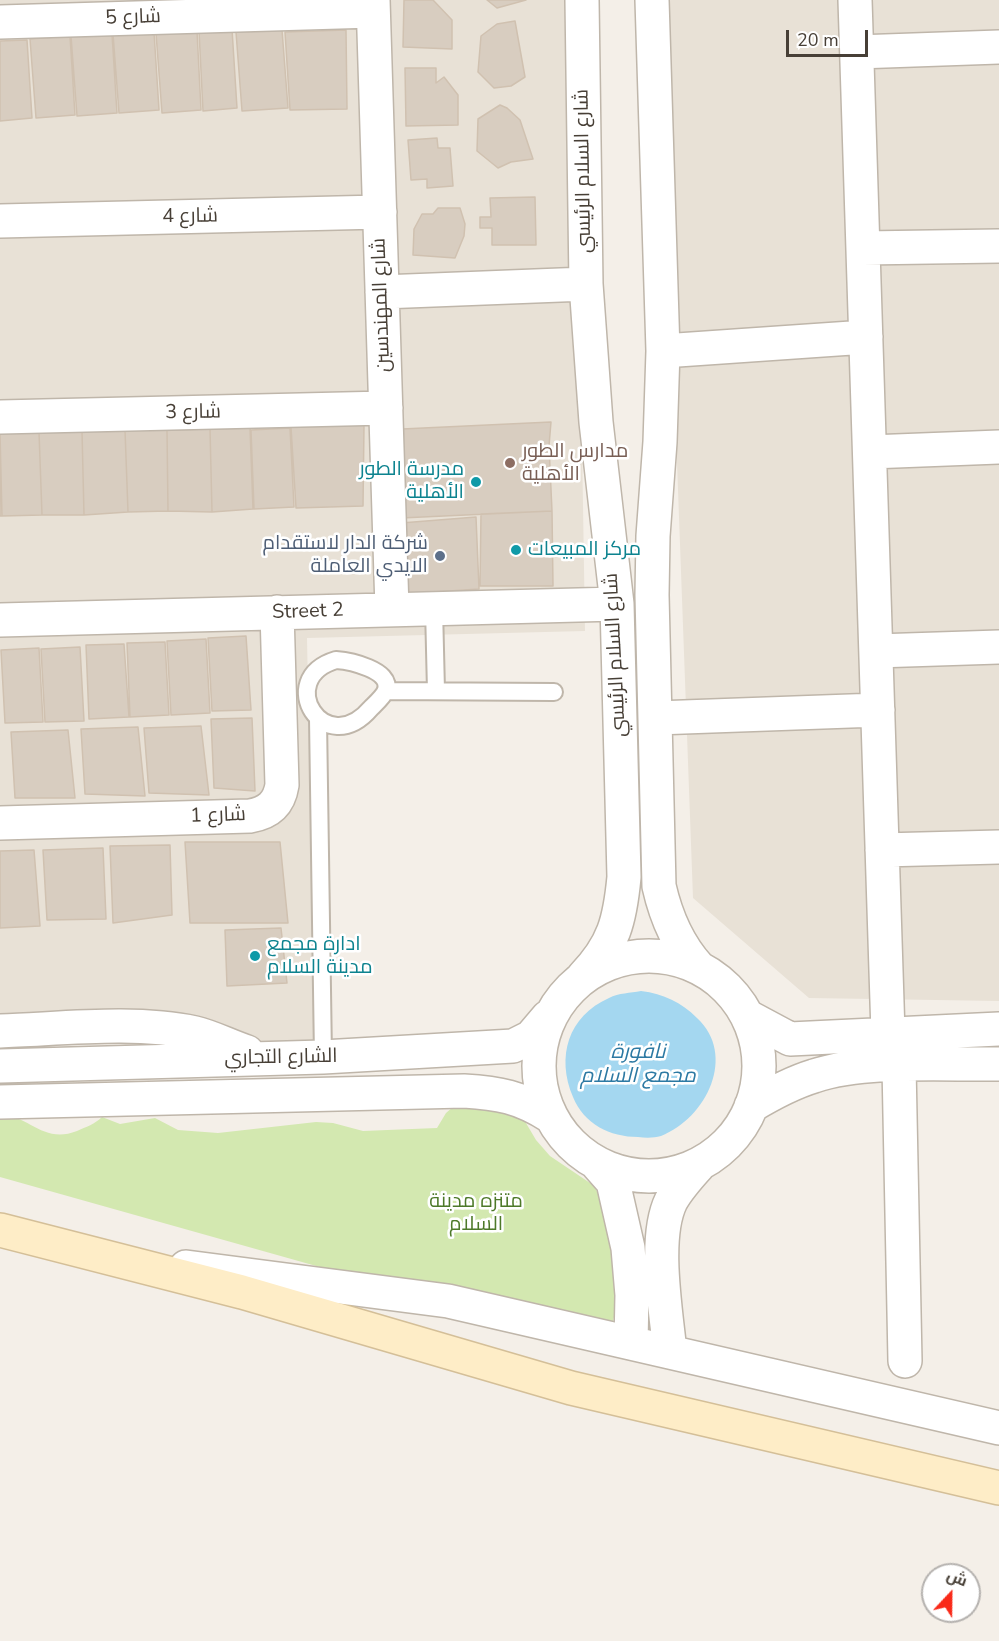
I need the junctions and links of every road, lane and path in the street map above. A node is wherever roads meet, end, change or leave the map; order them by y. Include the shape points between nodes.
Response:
1 (582, 0) edge
2 (652, 0) edge
3 (855, 0) edge
4 (373, 6) edge
5 (0, 22) edge
6 (999, 47) edge
7 (857, 51) junction
8 (380, 212) junction
9 (0, 221) edge
10 (999, 246) edge
11 (863, 248) junction
12 (586, 284) junction
13 (382, 292) junction
14 (866, 337) junction
15 (663, 351) junction
16 (386, 408) junction
17 (0, 417) edge
18 (999, 447) edge
19 (870, 452) junction
20 (617, 604) junction
21 (434, 608) junction
22 (392, 609) junction
23 (277, 612) junction
24 (0, 620) edge
25 (999, 647) edge
26 (876, 651) junction
27 (386, 691) junction
28 (436, 692) junction
29 (554, 692) dead end
30 (878, 710) junction
31 (656, 718) junction
32 (318, 719) junction
33 (0, 823) edge
34 (999, 847) edge
35 (882, 850) junction
36 (699, 968) junction
37 (583, 976) junction
38 (550, 1016) junction
39 (747, 1016) junction
40 (999, 1029) edge
41 (0, 1031) edge
42 (888, 1033) junction
43 (323, 1057) junction
44 (272, 1058) junction
45 (999, 1064) edge
46 (0, 1066) edge
47 (899, 1066) junction
48 (0, 1104) edge
49 (751, 1106) junction
50 (550, 1116) junction
51 (598, 1165) junction
52 (699, 1165) junction
53 (0, 1230) edge
54 (60, 1244) junction
55 (631, 1343) junction
56 (670, 1352) junction
57 (905, 1361) dead end
58 (999, 1428) edge
59 (999, 1488) edge

1 - 12 street, شارع السلام الرئيسي
2 - 15 street, شارع السلام الرئيسي
3 - 7 street
4 - 5 street, شارع 5
4 - 8 street, شارع المهندسين
6 - 7 street
7 - 11 street
8 - 9 street, شارع 4
8 - 13 street, شارع المهندسين
10 - 11 street
11 - 14 street
12 - 13 street
12 - 20 street, شارع السلام الرئيسي via 596,422
13 - 16 street, شارع المهندسين
14 - 15 street
14 - 19 street
15 - 31 street, شارع السلام الرئيسي via 653,536
16 - 17 street, شارع 3
16 - 22 street, شارع المهندسين
18 - 19 street
19 - 26 street
20 - 21 street, Street 2
20 - 37 street, شارع السلام الرئيسي via 624,877 613,935 600,960
21 - 22 street, Street 2
21 - 28 lane
22 - 23 street, Street 2
23 - 24 street, Street 2
23 - 33 street, شارع 1 via 282,785 276,804 250,816
25 - 26 street
26 - 30 street
27 - 28 lane
27 - 32 lane via 359,721 350,725 339,727
27 - 32 lane via 383,677 377,672 347,661 326,663 316,669 307,689 307,700
28 - 29 lane
30 - 31 street
30 - 35 street
31 - 36 street, شارع السلام الرئيسي via 659,886 673,930 684,952
32 - 43 lane
34 - 35 street
35 - 42 street
36 - 37 street via 680,960 640,956 610,963
36 - 39 street via 727,988
37 - 38 street, شارع السلام الرئيسي
38 - 43 street, الشارع التجاري via 531,1037 513,1047
38 - 50 street via 538,1066 541,1092
39 - 42 street via 790,1039
39 - 49 street via 760,1066
40 - 42 street
41 - 44 street via 171,1028
43 - 44 street, الشارع التجاري
44 - 46 street, الشارع التجاري
45 - 47 street
47 - 49 street via 873,1066 815,1076
47 - 57 street
48 - 50 street, الشارع التجاري via 464,1091 520,1099
49 - 52 street via 727,1144
50 - 51 street via 570,1144
51 - 52 street via 648,1177
51 - 55 street via 613,1182 628,1248
52 - 56 street via 670,1202 664,1225 662,1248
53 - 54 street
54 - 55 street via 159,1263 448,1301
54 - 59 street via 242,1292 571,1388
55 - 56 street
56 - 58 street

